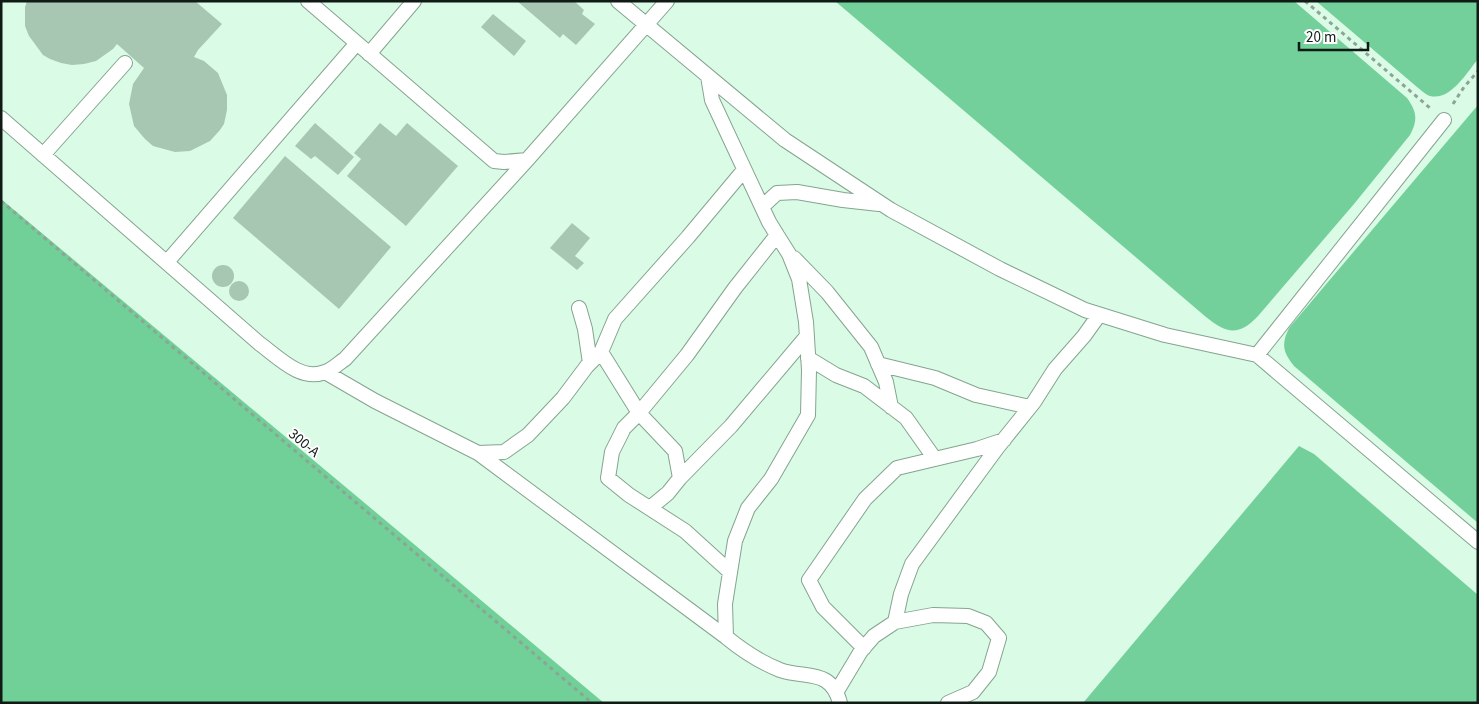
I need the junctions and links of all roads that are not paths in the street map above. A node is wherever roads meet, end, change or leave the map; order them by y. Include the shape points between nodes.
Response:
1 (308, 1) edge
2 (414, 1) edge
3 (618, 1) edge
4 (666, 1) edge
5 (646, 24) junction
6 (357, 43) junction
7 (369, 54) junction
8 (125, 63) dead end
9 (708, 76) junction
10 (1, 118) edge
11 (1444, 120) road end
12 (43, 154) junction
13 (527, 160) junction
14 (744, 170) junction
15 (882, 204) junction
16 (762, 207) junction
17 (777, 235) junction
18 (790, 254) junction
19 (167, 262) junction
20 (579, 308) dead end
21 (1100, 315) junction
22 (807, 336) junction
23 (601, 352) junction
24 (1257, 355) junction
25 (808, 358) junction
26 (590, 363) junction
27 (878, 364) junction
28 (325, 372) junction
29 (892, 407) junction
30 (1030, 407) junction
31 (640, 413) junction
32 (1004, 440) junction
33 (478, 453) junction
34 (935, 459) junction
35 (680, 478) junction
36 (650, 508) junction
37 (1478, 542) edge
38 (729, 571) junction
39 (896, 622) junction
40 (726, 637) junction
41 (864, 648) junction
42 (839, 697) edge
43 (948, 703) edge

1 - 6 lane
2 - 7 lane
3 - 5 lane
4 - 5 lane
5 - 9 lane
5 - 13 lane
6 - 7 lane
6 - 19 lane
7 - 13 lane via 494,161
8 - 12 lane
9 - 14 lane via 712,100
9 - 15 lane via 785,140
10 - 12 lane
11 - 24 lane
12 - 19 lane
13 - 28 lane via 345,359
14 - 16 lane
14 - 23 lane via 615,319
15 - 16 lane via 777,192
15 - 21 lane via 1000,269
16 - 17 lane
17 - 18 lane
17 - 31 lane
18 - 22 lane via 799,279
18 - 27 lane via 827,292 871,347
19 - 28 lane via 291,367 306,374
20 - 26 lane via 586,329
21 - 24 lane via 1165,335
21 - 30 lane via 1055,369
22 - 25 lane
22 - 35 lane via 731,426
23 - 26 lane
23 - 31 lane
24 - 37 lane
25 - 29 lane via 836,375 864,386
25 - 38 lane via 808,415 771,479 748,508 734,541
26 - 33 lane via 564,398 528,435 504,452
27 - 29 lane
27 - 30 lane via 935,378 976,395
28 - 33 lane
29 - 34 lane via 906,418
30 - 32 lane
31 - 35 lane via 675,451
31 - 36 lane via 624,428 612,452 608,478
32 - 34 lane
32 - 39 lane via 912,564 901,594
33 - 40 lane
34 - 41 lane via 897,468 864,499 809,580 823,607
35 - 36 lane
36 - 38 lane via 684,531
38 - 40 lane
39 - 41 lane via 874,636
39 - 43 lane via 933,615 968,616 986,623 999,638 988,672 973,692
40 - 42 lane via 749,655 781,670 827,681
41 - 42 lane

